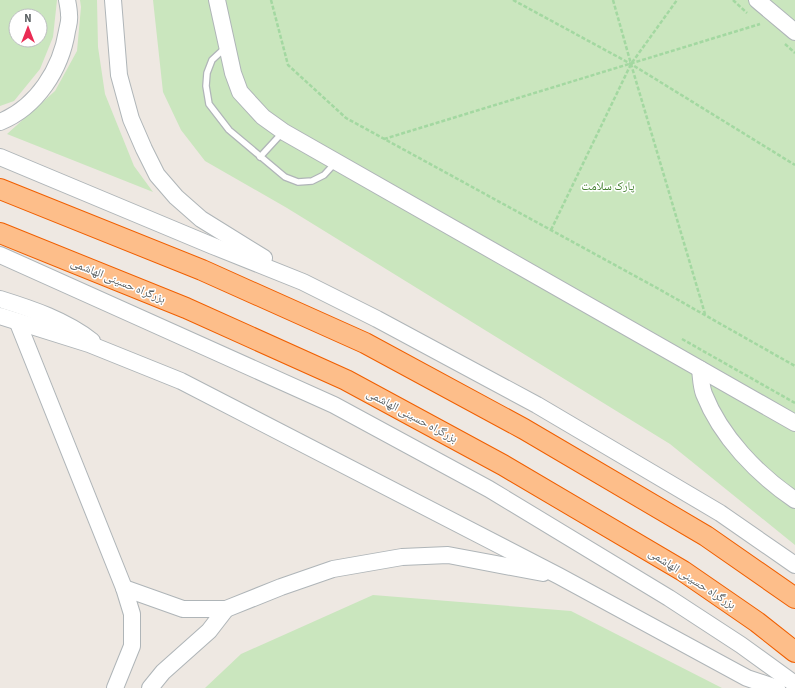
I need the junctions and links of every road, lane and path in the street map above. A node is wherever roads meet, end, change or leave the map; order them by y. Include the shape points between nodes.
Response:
1 (67, 0) edge
2 (113, 0) edge
3 (217, 0) edge
4 (272, 0) edge
5 (513, 0) edge
6 (613, 0) edge
7 (677, 0) edge
8 (756, 0) edge
9 (760, 24) dead end
10 (795, 32) edge
11 (227, 46) junction
12 (631, 64) junction
13 (0, 122) edge
14 (284, 132) junction
15 (384, 139) junction
16 (0, 157) edge
17 (260, 157) junction
18 (336, 162) junction
19 (795, 165) edge
20 (0, 189) edge
21 (551, 230) junction
22 (0, 233) edge
23 (0, 255) edge
24 (303, 282) junction
25 (0, 299) edge
26 (706, 315) junction
27 (0, 316) edge
28 (18, 323) junction
29 (677, 337) dead end
30 (107, 352) junction
31 (795, 366) edge
32 (700, 369) junction
33 (795, 403) edge
34 (795, 423) edge
35 (795, 500) edge
36 (795, 565) edge
37 (559, 576) junction
38 (124, 588) junction
39 (795, 598) edge
40 (226, 609) junction
41 (795, 652) edge
42 (795, 684) edge
43 (115, 688) edge
44 (150, 688) edge
45 (778, 688) edge

1 - 13 street via 70,17 65,47 54,72 42,90 24,107
2 - 24 street via 119,75 131,119 157,175 200,219
3 - 11 street
4 - 15 path via 288,65 346,118
5 - 12 path
6 - 12 path
7 - 12 path
8 - 10 street
9 - 12 path
11 - 14 street via 240,92 263,117
11 - 17 lane via 212,60 207,73 209,104 229,130
12 - 15 path
12 - 19 path
12 - 21 path
12 - 26 path
14 - 17 lane
14 - 18 street
15 - 21 path
16 - 24 street
17 - 18 lane via 285,177 298,182 324,175
18 - 32 street
20 - 39 highway via 202,270 365,343 524,429 699,532
21 - 26 path
22 - 41 highway, بزرگراه حسینی الهاشمی via 186,308 346,380 503,465 683,571 757,622
23 - 42 street via 334,405 489,489 669,598
24 - 36 street via 537,405 720,514
25 - 30 street via 76,329
26 - 31 path
27 - 28 street
28 - 30 street via 89,344
28 - 38 street
29 - 33 path
30 - 37 street via 181,381
32 - 34 street
32 - 35 street via 703,392 716,419 735,446 756,468
37 - 40 street via 448,555 402,556 333,569 281,586
37 - 45 street via 747,678
38 - 40 street via 183,609
38 - 43 street via 132,614 132,646
40 - 44 street via 209,631 163,672

